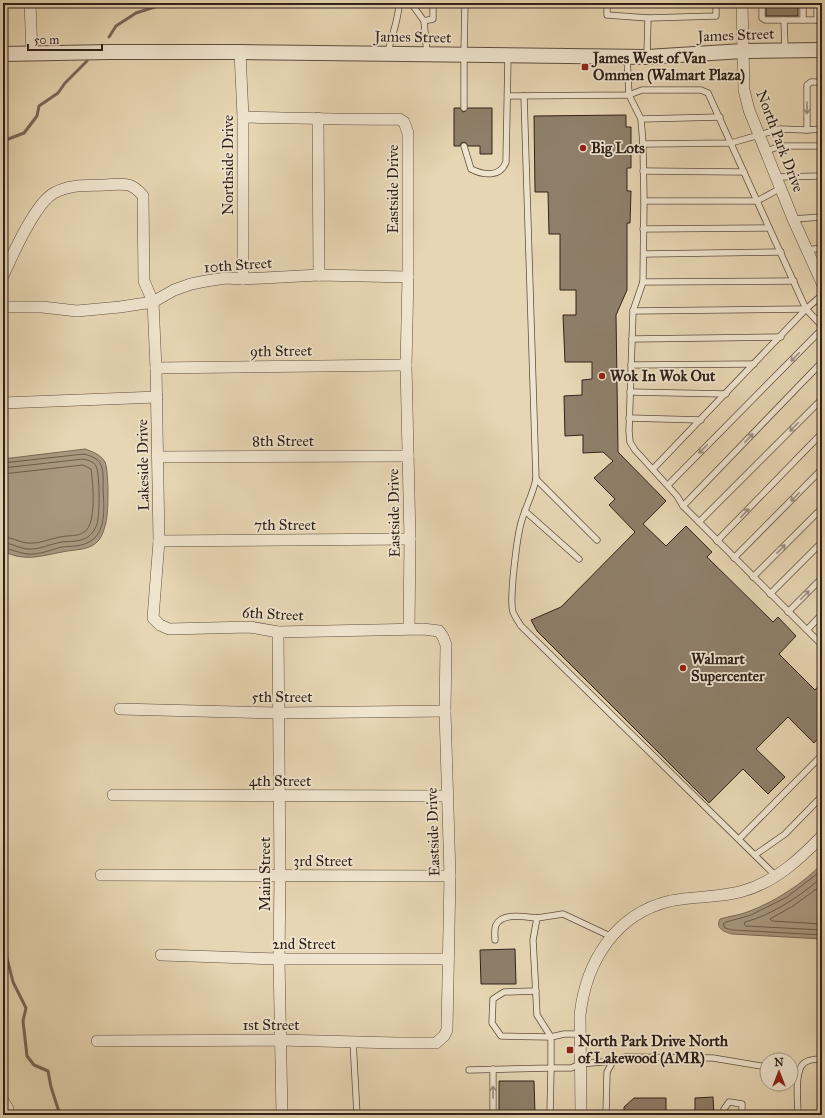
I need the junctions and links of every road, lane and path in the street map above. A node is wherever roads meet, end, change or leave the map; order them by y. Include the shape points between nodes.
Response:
1 (30, 3) edge
2 (399, 3) edge
3 (411, 3) edge
4 (433, 3) edge
5 (465, 3) edge
6 (607, 3) edge
7 (716, 3) edge
8 (742, 3) edge
9 (762, 3) edge
10 (803, 3) edge
11 (817, 3) edge
12 (648, 18) junction
13 (784, 20) junction
14 (803, 20) junction
15 (819, 20) edge
16 (424, 21) junction
17 (785, 50) junction
18 (822, 50) edge
19 (743, 51) junction
20 (240, 52) junction
21 (388, 53) junction
22 (3, 54) edge
23 (32, 54) junction
24 (427, 54) junction
25 (464, 54) junction
26 (508, 55) junction
27 (627, 56) junction
28 (647, 57) junction
29 (822, 82) edge
30 (628, 94) junction
31 (508, 96) junction
32 (524, 96) junction
33 (464, 108) dead end
34 (243, 117) junction
35 (720, 117) junction
36 (318, 118) junction
37 (641, 119) junction
38 (807, 130) junction
39 (822, 130) edge
40 (759, 135) junction
41 (732, 143) junction
42 (643, 144) junction
43 (464, 146) dead end
44 (822, 146) edge
45 (766, 151) junction
46 (643, 171) junction
47 (744, 172) junction
48 (822, 176) edge
49 (777, 177) junction
50 (781, 188) junction
51 (644, 201) junction
52 (757, 201) junction
53 (822, 217) edge
54 (793, 219) junction
55 (770, 228) junction
56 (643, 229) junction
57 (822, 248) edge
58 (807, 250) junction
59 (781, 252) junction
60 (644, 254) junction
61 (319, 275) junction
62 (3, 276) edge
63 (408, 277) junction
64 (243, 279) junction
65 (794, 281) junction
66 (643, 282) junction
67 (822, 283) edge
68 (822, 295) edge
69 (153, 302) junction
70 (3, 307) edge
71 (806, 309) junction
72 (632, 311) junction
73 (822, 326) edge
74 (822, 329) edge
75 (781, 337) junction
76 (632, 339) junction
77 (822, 362) edge
78 (406, 364) junction
79 (631, 364) junction
80 (754, 364) junction
81 (156, 368) junction
82 (630, 392) junction
83 (726, 394) junction
84 (157, 397) junction
85 (822, 399) edge
86 (3, 403) edge
87 (629, 418) junction
88 (701, 420) junction
89 (822, 433) edge
90 (408, 456) junction
91 (158, 457) junction
92 (653, 469) junction
93 (822, 469) edge
94 (536, 479) junction
95 (668, 485) junction
96 (683, 506) junction
97 (822, 508) edge
98 (525, 511) junction
99 (699, 522) junction
100 (410, 539) junction
101 (597, 540) dead end
102 (159, 541) junction
103 (717, 541) junction
104 (822, 542) edge
105 (734, 558) junction
106 (579, 559) dead end
107 (753, 577) junction
108 (822, 578) edge
109 (770, 594) junction
110 (788, 612) junction
111 (822, 614) edge
112 (160, 625) joint
113 (409, 628) junction
114 (807, 630) junction
115 (278, 632) junction
116 (822, 645) edge
117 (120, 709) dead end
118 (445, 711) junction
119 (278, 713) junction
120 (822, 755) edge
121 (113, 795) dead end
122 (280, 796) junction
123 (447, 796) junction
124 (822, 796) edge
125 (822, 836) edge
126 (739, 839) junction
127 (755, 855) junction
128 (101, 875) dead end
129 (280, 876) junction
130 (450, 876) junction
131 (776, 876) junction
132 (537, 918) junction
133 (612, 936) junction
134 (495, 940) dead end
135 (161, 955) dead end
136 (279, 959) junction
137 (448, 959) junction
138 (536, 991) junction
139 (580, 1034) junction
140 (444, 1036) joint
141 (551, 1037) junction
142 (280, 1040) junction
143 (97, 1041) dead end
144 (353, 1041) junction
145 (822, 1059) edge
146 (613, 1061) junction
147 (580, 1064) junction
148 (759, 1066) edge
149 (551, 1068) junction
150 (469, 1070) dead end
151 (493, 1070) junction
152 (799, 1070) edge
153 (798, 1092) edge
154 (3, 1101) edge
155 (8, 1115) edge
156 (282, 1115) edge
157 (357, 1115) edge
158 (493, 1115) edge
159 (550, 1115) edge
160 (581, 1115) edge
161 (606, 1115) edge
162 (724, 1115) edge
163 (742, 1115) edge
164 (798, 1115) edge

1 - 23 street
2 - 21 lane
3 - 16 lane
4 - 16 lane via 433,19
5 - 25 lane
6 - 12 lane via 607,16
7 - 12 lane via 716,16
8 - 19 street, North Park Drive
9 - 13 lane via 763,19
10 - 14 lane
11 - 15 lane
12 - 28 lane
13 - 14 lane
13 - 17 lane
14 - 15 lane
16 - 24 lane
17 - 18 street, James Street
17 - 19 street, James Street
19 - 28 street, James Street
19 - 40 street, North Park Drive via 744,90
20 - 21 street, James Street
20 - 23 street, James Street
20 - 34 street, Northside Drive
21 - 24 street, James Street
22 - 23 street, James Street
24 - 25 street, James Street
25 - 26 street, James Street
25 - 33 lane
26 - 27 street, James Street
26 - 31 lane
27 - 28 street, James Street
27 - 30 lane
29 -> 38 lane via 811,82 807,85
30 - 32 lane
30 - 35 lane via 642,90 701,90 708,93
30 - 37 lane
31 - 32 lane
31 - 43 lane via 504,168 496,173 482,174 471,169
32 - 94 lane
34 - 36 street, Eastside Drive
34 - 64 street, Northside Drive
35 - 37 lane
35 - 41 lane
36 - 61 street
36 - 63 street, Eastside Drive via 398,119 404,122 408,133
37 - 42 lane
38 - 39 lane
38 - 40 lane via 780,129
40 - 41 lane
40 - 45 street, North Park Drive
41 - 42 lane
41 - 47 lane
42 - 46 lane
44 - 45 lane via 782,146
45 - 49 street, North Park Drive
46 - 47 lane
46 - 51 lane
47 - 52 lane
48 - 49 lane
49 - 50 street, North Park Drive
50 - 52 lane
50 - 54 street, North Park Drive
51 - 52 lane
51 - 56 lane
52 - 55 lane
53 - 54 lane
54 - 58 street, North Park Drive
55 - 56 lane
55 - 59 lane
56 - 60 lane
57 - 58 lane
58 - 67 street, North Park Drive
59 - 60 lane
59 - 65 lane
60 - 66 lane
61 - 63 street, 10th Street
61 - 64 street, 10th Street
62 - 69 street via 16,245 32,218 52,193 74,186 129,184 137,188 143,196 144,281
63 - 78 street, Eastside Drive
64 - 69 street, 10th Street via 206,280 174,290
65 - 66 lane
65 - 71 lane
66 - 72 lane
68 - 71 lane
69 - 70 street, 10th Street via 77,311 42,307
69 - 81 street, Lakeside Drive
71 - 72 lane
71 - 73 lane
71 - 75 lane
72 - 76 lane
74 -> 95 lane
75 - 76 lane
75 - 80 lane
76 - 79 lane
96 -> 77 lane
78 - 81 street, 9th Street
78 - 90 street, Eastside Drive
79 - 80 lane
79 - 82 lane
80 - 83 lane
81 - 84 street, Lakeside Drive
82 - 83 lane
82 - 87 lane
83 - 88 lane
84 - 86 street
84 - 91 street, Lakeside Drive
85 -> 99 lane
87 - 88 lane
87 - 92 lane via 630,442
88 - 92 lane
103 -> 89 lane
90 - 91 street, 8th Street
90 - 100 street, Eastside Drive
91 - 102 street, Lakeside Drive
92 - 95 lane
93 -> 105 lane
94 - 98 lane
94 - 101 lane
95 - 96 lane
96 - 99 lane
107 -> 97 lane
98 - 106 lane
98 - 126 lane via 517,541 512,589 513,612 521,626
99 - 103 lane
100 - 102 street, 7th Street
100 - 113 street, Eastside Drive
102 - 112 street, Lakeside Drive via 153,618
103 - 105 lane
104 - 109 lane
105 - 107 lane
107 - 109 lane
110 -> 108 lane
109 - 110 lane
110 - 114 lane
111 - 114 lane
112 - 115 street, 6th Street via 169,629 250,627
113 - 115 street, 6th Street
113 - 118 street, Eastside Drive via 439,631 443,637 446,645
114 - 116 lane
115 - 119 street, Main Street
117 - 119 street, 5th Street
118 - 119 street, 5th Street
118 - 123 street, Eastside Drive
119 - 122 street, Main Street
120 - 126 lane
121 - 122 street, 4th Street
122 - 123 street, 4th Street
122 - 129 street, Main Street
123 - 130 street, Eastside Drive
124 - 127 lane via 785,834
125 - 131 street via 806,853
126 - 127 lane
127 - 131 lane
128 - 129 street, 3rd Street
129 - 130 street, 3rd Street
129 - 136 street, Main Street
130 - 137 street, Eastside Drive
131 - 133 street via 744,891 686,898 655,906 641,913
132 - 133 lane via 563,914
132 - 134 lane via 500,919 496,926
132 - 138 lane via 533,940
133 - 139 street via 600,952 589,976 581,1004
135 - 136 street, 2nd Street
136 - 137 street, 2nd Street
136 - 142 street, Main Street
137 - 140 street, Eastside Drive via 447,1030
138 - 141 lane via 537,1015
138 - 141 lane via 504,992 493,999 492,1023 501,1036
139 - 141 lane
139 - 147 street
140 - 144 street, 1st Street via 436,1042
141 - 149 lane
142 - 143 street, 1st Street
142 - 144 street, 1st Street
142 - 156 street, Main Street
144 - 157 lane
145 - 152 lane via 804,1063
146 - 147 lane
146 - 148 lane via 625,1057 713,1058
146 - 161 lane via 607,1072
147 - 149 lane via 571,1068
147 - 160 street
149 - 151 lane
149 - 159 lane
150 - 151 lane
158 -> 151 lane
153 - 164 lane
154 - 155 street via 8,1109
162 - 163 lane via 724,1109 729,1102 742,1104

